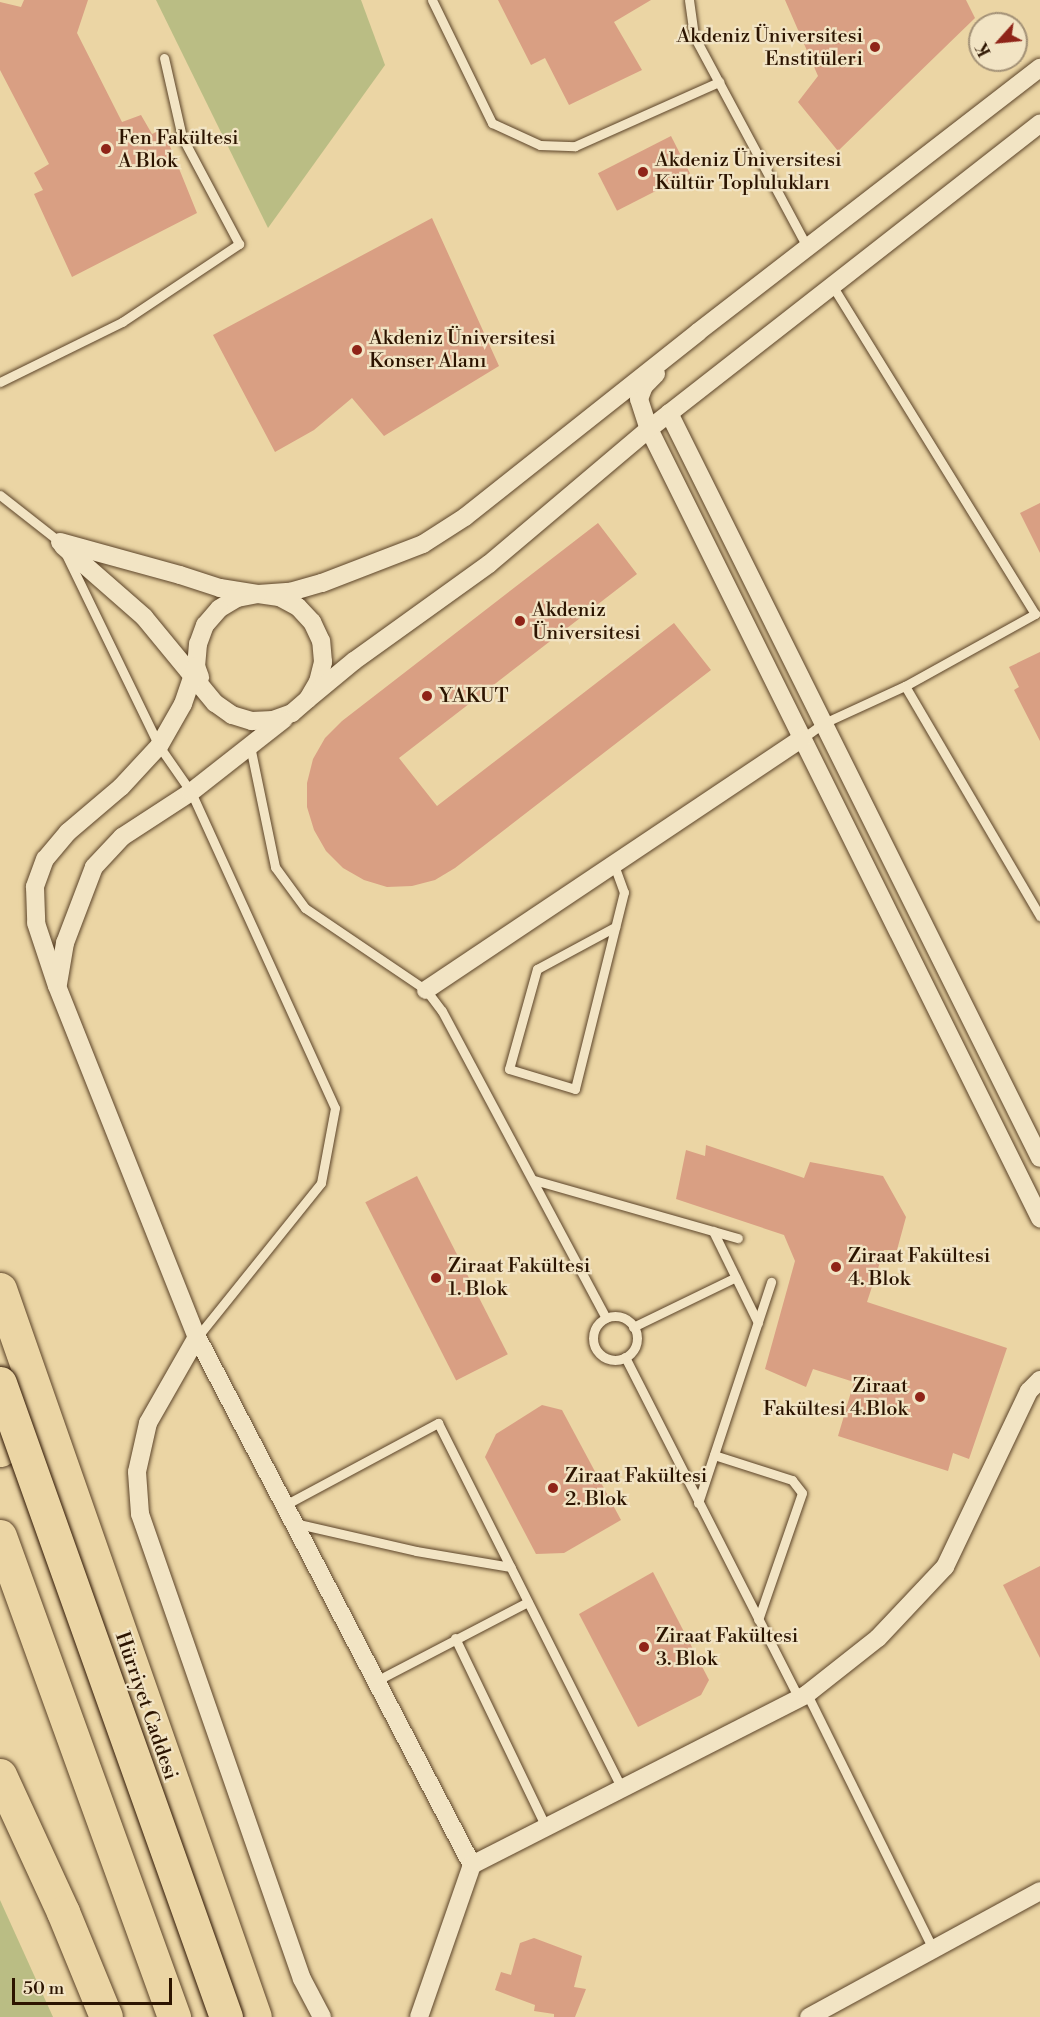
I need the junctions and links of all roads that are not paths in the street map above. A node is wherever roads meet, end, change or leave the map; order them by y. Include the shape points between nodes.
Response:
1 (432, 0) edge
2 (689, 0) edge
3 (164, 58) dead end
4 (1040, 68) edge
5 (719, 82) junction
6 (1040, 124) edge
7 (807, 247) junction
8 (832, 285) junction
9 (698, 332) junction
10 (0, 382) edge
11 (669, 413) junction
12 (649, 429) junction
13 (0, 495) edge
14 (60, 542) junction
15 (258, 594) junction
16 (198, 675) junction
17 (905, 686) junction
18 (308, 699) junction
19 (292, 713) junction
20 (824, 723) junction
21 (803, 738) junction
22 (249, 744) junction
23 (159, 746) junction
24 (191, 792) junction
25 (614, 865) junction
26 (1040, 916) edge
27 (615, 927) junction
28 (57, 986) junction
29 (426, 990) junction
30 (1040, 1158) edge
31 (534, 1180) junction
32 (1040, 1218) edge
33 (713, 1231) junction
34 (738, 1238) dead end
35 (736, 1277) junction
36 (771, 1282) dead end
37 (0, 1290) edge
38 (606, 1318) junction
39 (758, 1323) junction
40 (633, 1327) junction
41 (197, 1337) junction
42 (625, 1357) junction
43 (1040, 1380) edge
44 (0, 1383) edge
45 (37, 1395) junction
46 (0, 1450) edge
47 (714, 1455) junction
48 (699, 1503) junction
49 (285, 1505) junction
50 (294, 1523) junction
51 (0, 1536) edge
52 (511, 1567) junction
53 (528, 1602) junction
54 (758, 1620) junction
55 (455, 1638) junction
56 (376, 1681) junction
57 (803, 1696) junction
58 (0, 1775) edge
59 (622, 1789) junction
60 (546, 1827) junction
61 (472, 1865) junction
62 (1040, 1891) edge
63 (933, 1949) junction
64 (105, 2017) edge
65 (174, 2017) edge
66 (226, 2017) edge
67 (255, 2017) edge
68 (322, 2017) edge
69 (419, 2017) edge
70 (809, 2017) edge

1 - 5 lane via 492,123 534,144 575,146
2 - 5 lane via 694,36
3 - 10 lane via 182,137 239,244 122,322
4 - 7 street
5 - 7 lane
6 - 8 street
7 - 9 street
8 - 11 street
8 - 17 lane via 1035,614
9 - 12 street via 644,386 639,399
9 - 15 street via 465,517 423,544 322,583 290,592
11 - 12 street
11 - 20 street
12 - 18 street via 489,564
12 - 21 street
13 - 14 lane
14 - 15 street via 220,588
14 - 16 street via 144,617
14 - 23 lane
15 - 16 street via 237,598 219,609 205,625 198,644
15 - 18 street via 279,597 298,607 312,622 321,641 323,662
16 - 19 street via 215,703 232,715 252,721 273,720
16 - 23 street
17 - 20 lane
17 - 26 lane
18 - 19 street
19 - 22 street
20 - 21 lane
20 - 30 street
21 - 25 street
21 - 32 street
22 - 24 street
22 - 29 lane via 275,867 305,908
23 - 24 lane
23 - 28 street via 45,859 34,887 36,923
24 - 28 street via 122,837 94,867 65,943
24 - 41 lane via 335,1108 321,1183
25 - 27 lane via 624,892
25 - 29 street
27 - 27 lane via 574,1089 509,1069 537,969
28 - 41 street
29 - 31 lane via 442,1011
31 - 33 lane
31 - 38 lane
33 - 34 lane
33 - 35 lane
35 - 39 lane
35 - 40 lane
36 - 39 lane
37 - 45 highway, Hürriyet Caddesi
38 - 40 lane via 624,1318
38 - 42 lane via 595,1330 595,1346 606,1358
39 - 47 lane
40 - 42 lane via 635,1347
41 - 49 street
41 - 68 street via 148,1423 137,1472 140,1514 302,1979
42 - 48 lane
43 - 57 street via 1029,1391 945,1568 878,1638
44 - 66 highway, bridge
45 - 46 highway via 30,1427
45 - 67 highway, Hürriyet Caddesi
47 - 48 lane
47 - 54 lane via 792,1480 802,1493
48 - 54 lane
49 - 50 street
49 - 52 lane via 438,1423
50 - 52 lane via 416,1551
50 - 56 street
51 - 65 highway
52 - 53 lane
53 - 55 lane
53 - 59 lane
54 - 57 lane
55 - 56 lane
55 - 60 lane
56 - 61 street
57 - 59 street
57 - 63 lane
58 - 64 highway via 63,1912
59 - 60 street
60 - 61 street
61 - 69 street
62 - 63 street
63 - 70 street

